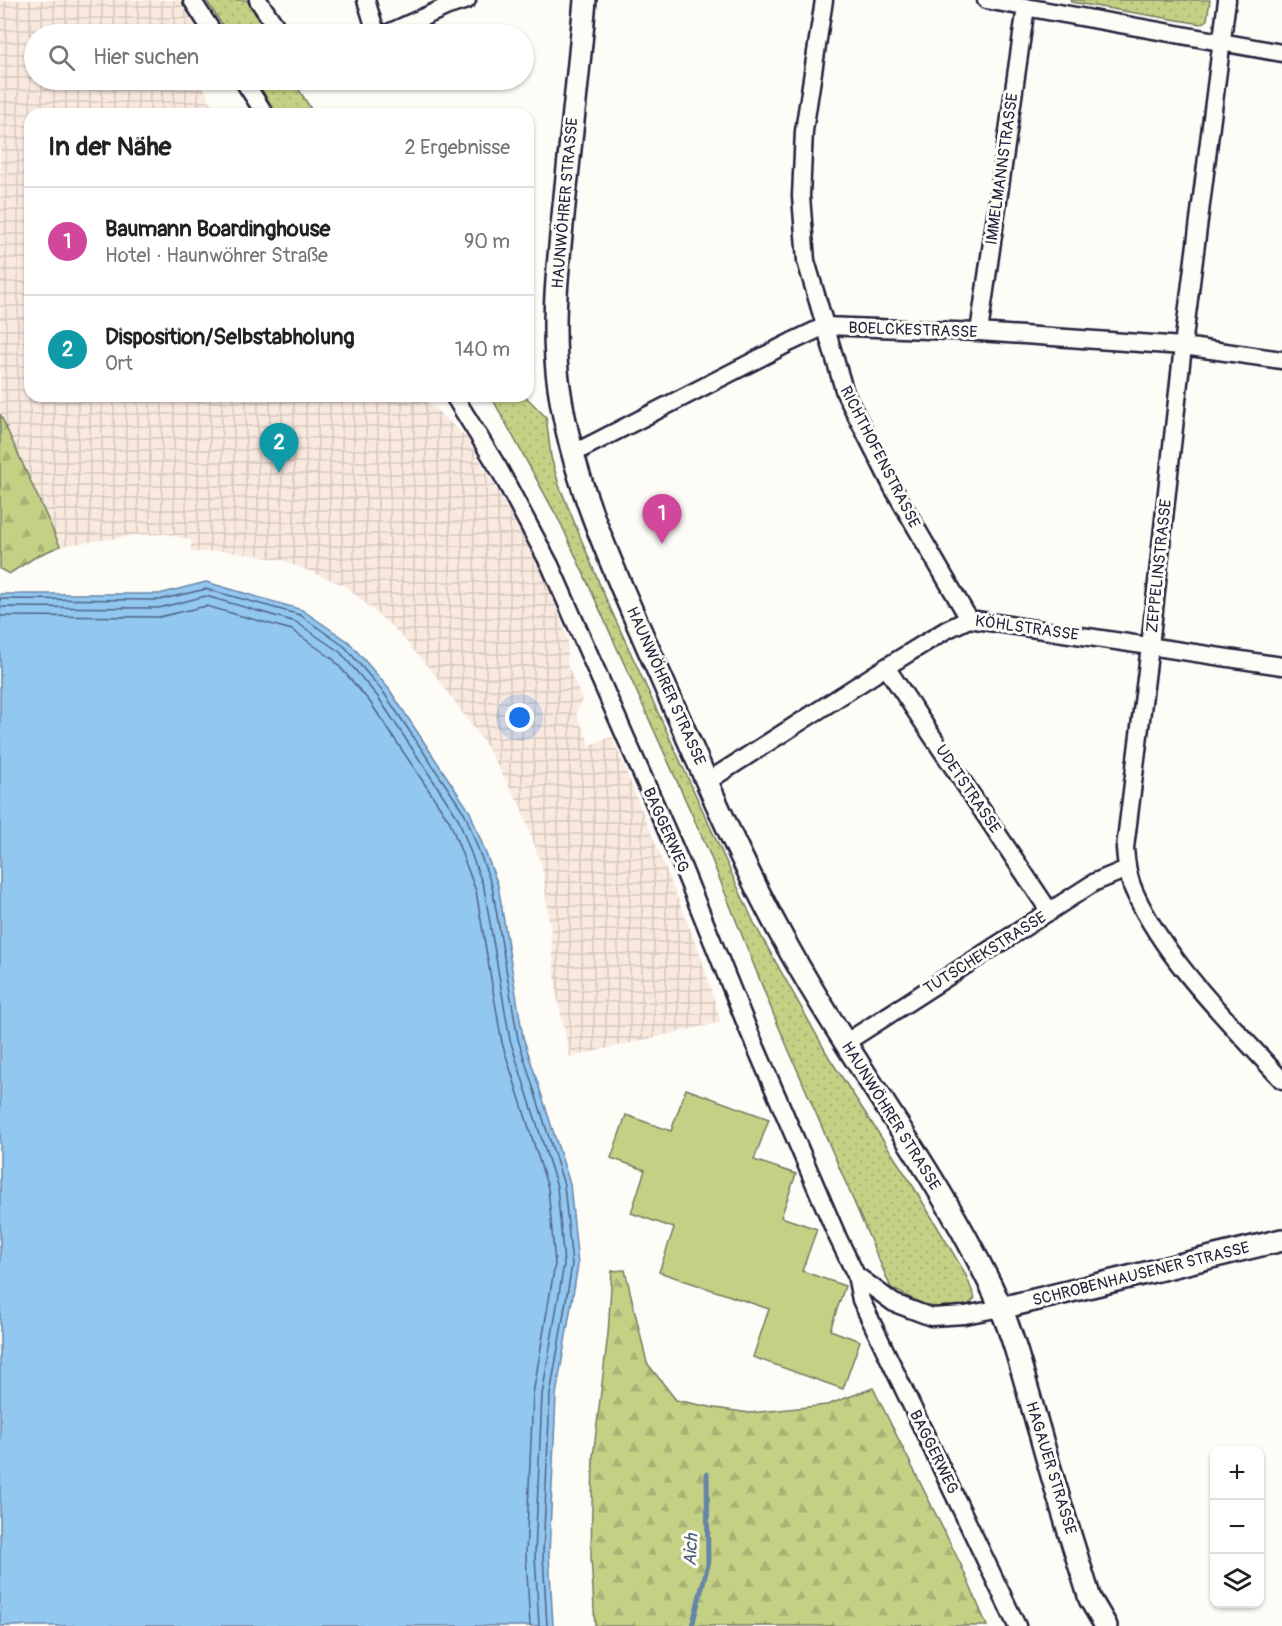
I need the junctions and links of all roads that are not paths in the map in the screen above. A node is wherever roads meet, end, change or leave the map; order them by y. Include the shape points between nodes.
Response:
1 (192, 0) edge
2 (258, 0) edge
3 (366, 0) edge
4 (467, 0) edge
5 (585, 0) edge
6 (824, 0) edge
7 (986, 0) edge
8 (1227, 0) edge
9 (1026, 7) junction
10 (208, 24) edge
11 (274, 24) edge
12 (373, 24) edge
13 (408, 24) edge
14 (1222, 42) junction
15 (1282, 53) edge
16 (250, 90) edge
17 (262, 108) edge
18 (825, 326) junction
19 (979, 332) junction
20 (1183, 346) junction
21 (1282, 360) edge
22 (458, 402) edge
23 (573, 454) junction
24 (969, 619) junction
25 (1150, 646) junction
26 (1282, 666) edge
27 (886, 667) junction
28 (708, 781) junction
29 (1127, 869) junction
30 (1050, 912) junction
31 (845, 1043) junction
32 (1282, 1080) edge
33 (1282, 1240) edge
34 (856, 1275) junction
35 (1001, 1308) junction
36 (1017, 1626) edge
37 (1106, 1626) edge

1 - 10 street
2 - 11 street
3 - 12 street
4 - 13 street
5 - 23 street, HAUNWÖHRER STRASSE via 556,316 558,382
6 - 18 street, RICHTHOFENSTRASSE via 804,131 801,196 806,261
7 - 9 street
8 - 14 street, ZEPPELINSTRASSE
9 - 14 street
9 - 19 street, IMMELMANNSTRASSE
14 - 15 street
14 - 20 street, ZEPPELINSTRASSE
16 - 17 street
18 - 19 street, BOELCKESTRASSE
18 - 23 street, BOELCKESTRASSE
18 - 24 street, RICHTHOFENSTRASSE via 845,393 893,488
19 - 20 street, BOELCKESTRASSE
20 - 21 street, BOELCKESTRASSE
20 - 25 street, ZEPPELINSTRASSE
22 - 34 street, BAGGERWEG via 550,565
23 - 28 street, HAUNWÖHRER STRASSE via 599,535
24 - 25 street, KÖHLSTRASSE
24 - 27 street, KÖHLSTRASSE
25 - 26 street, KÖHLSTRASSE
25 - 29 street, ZEPPELINSTRASSE via 1127,819
27 - 28 street, KÖHLSTRASSE
27 - 30 street, UDETSTRASSE
28 - 31 street, HAUNWÖHRER STRASSE via 770,915
29 - 30 street, TUTSCHEKSTRASSE via 1095,882
29 - 32 street, ZEPPELINSTRASSE via 1158,936
30 - 31 street, TUTSCHEKSTRASSE
31 - 35 street, HAUNWÖHRER STRASSE via 943,1197
33 - 35 street, SCHROBENHAUSENER STRASSE
34 - 35 street, BAGGERWEG via 894,1303 931,1317
34 - 36 street, BAGGERWEG via 861,1300
35 - 37 street, HAGAUER STRASSE via 1090,1599

